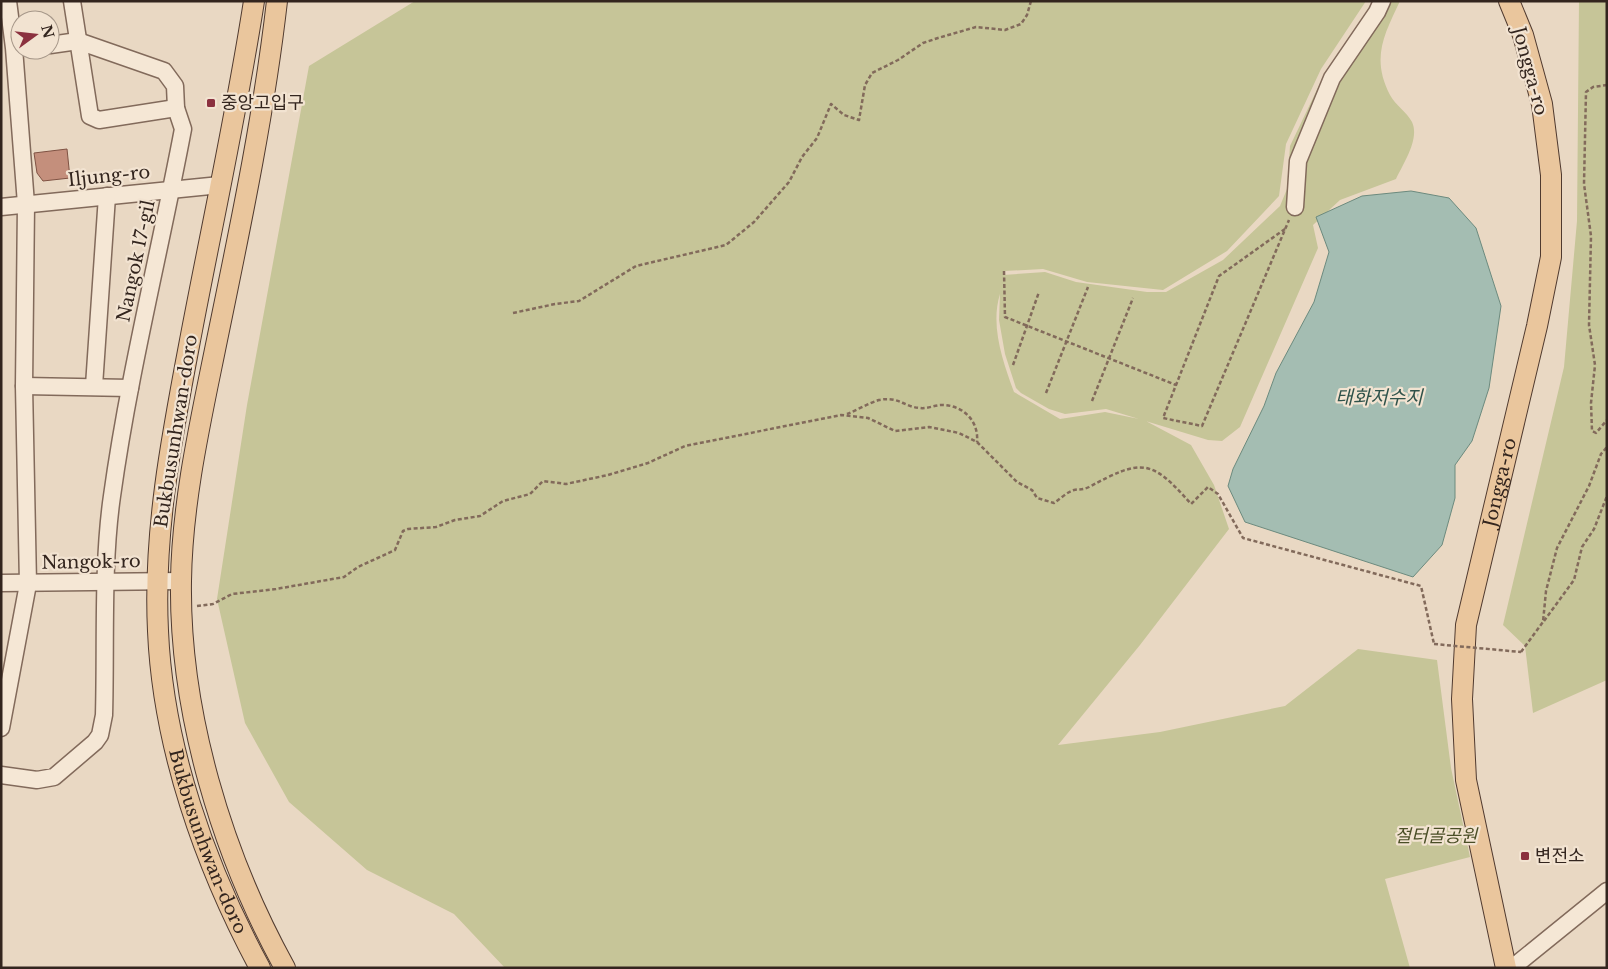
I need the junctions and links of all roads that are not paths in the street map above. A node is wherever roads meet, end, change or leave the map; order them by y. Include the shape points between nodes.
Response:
1 (8, 1) edge
2 (72, 1) edge
3 (254, 1) edge
4 (277, 1) edge
5 (1382, 1) edge
6 (1509, 1) edge
7 (10, 25) edge
8 (78, 42) junction
9 (60, 43) edge
10 (13, 60) edge
11 (176, 108) junction
12 (220, 185) junction
13 (172, 190) junction
14 (108, 196) junction
15 (26, 204) junction
16 (1, 207) edge
17 (1294, 207) road end
18 (24, 386) junction
19 (94, 386) junction
20 (130, 388) junction
21 (106, 581) junction
22 (157, 581) junction
23 (181, 581) junction
24 (1, 584) edge
25 (28, 584) junction
26 (8, 658) edge
27 (1, 728) edge
28 (1, 775) edge
29 (1607, 891) edge
30 (260, 968) edge
31 (285, 968) edge
32 (1506, 968) edge
33 (1512, 968) edge

1 - 7 street
2 - 8 street
3 - 12 main road, Bukbusunhwan-doro
4 - 23 main road, Bukbusunhwan-doro via 254,159 196,450
5 - 17 street via 1332,78 1298,161
6 - 32 main road, Jongga-ro via 1523,35 1542,104 1551,175 1551,257 1538,326 1466,625 1462,699 1466,780
8 - 9 street, Nangok 17-gil
8 - 11 street, Nangok 17-gil via 164,71 175,86
8 - 11 street via 90,116 99,120
10 - 15 street
11 - 13 street, Nangok 17-gil via 183,129
12 - 13 street, Iljung-ro
12 - 22 main road, Bukbusunhwan-doro via 170,446
13 - 14 street, Iljung-ro
13 - 20 street, Nangok 17-gil
14 - 15 street, Iljung-ro
14 - 19 street
15 - 16 street, Iljung-ro
15 - 18 street
18 - 19 street
18 - 25 street
19 - 20 street
20 - 21 street, Nangok 17-gil via 111,498
21 - 22 street, Nangok-ro
21 - 25 street, Nangok-ro
21 - 28 street, Nangok 17-gil via 104,715 100,735 54,777 37,780
22 - 23 street, Nangok-ro
22 - 30 main road, Bukbusunhwan-doro via 162,681 179,760 210,860
23 - 31 main road, Bukbusunhwan-doro via 182,631 188,678 212,788 250,898
24 - 25 street, Nangok-ro
25 - 26 street
26 - 27 street
29 - 33 street

